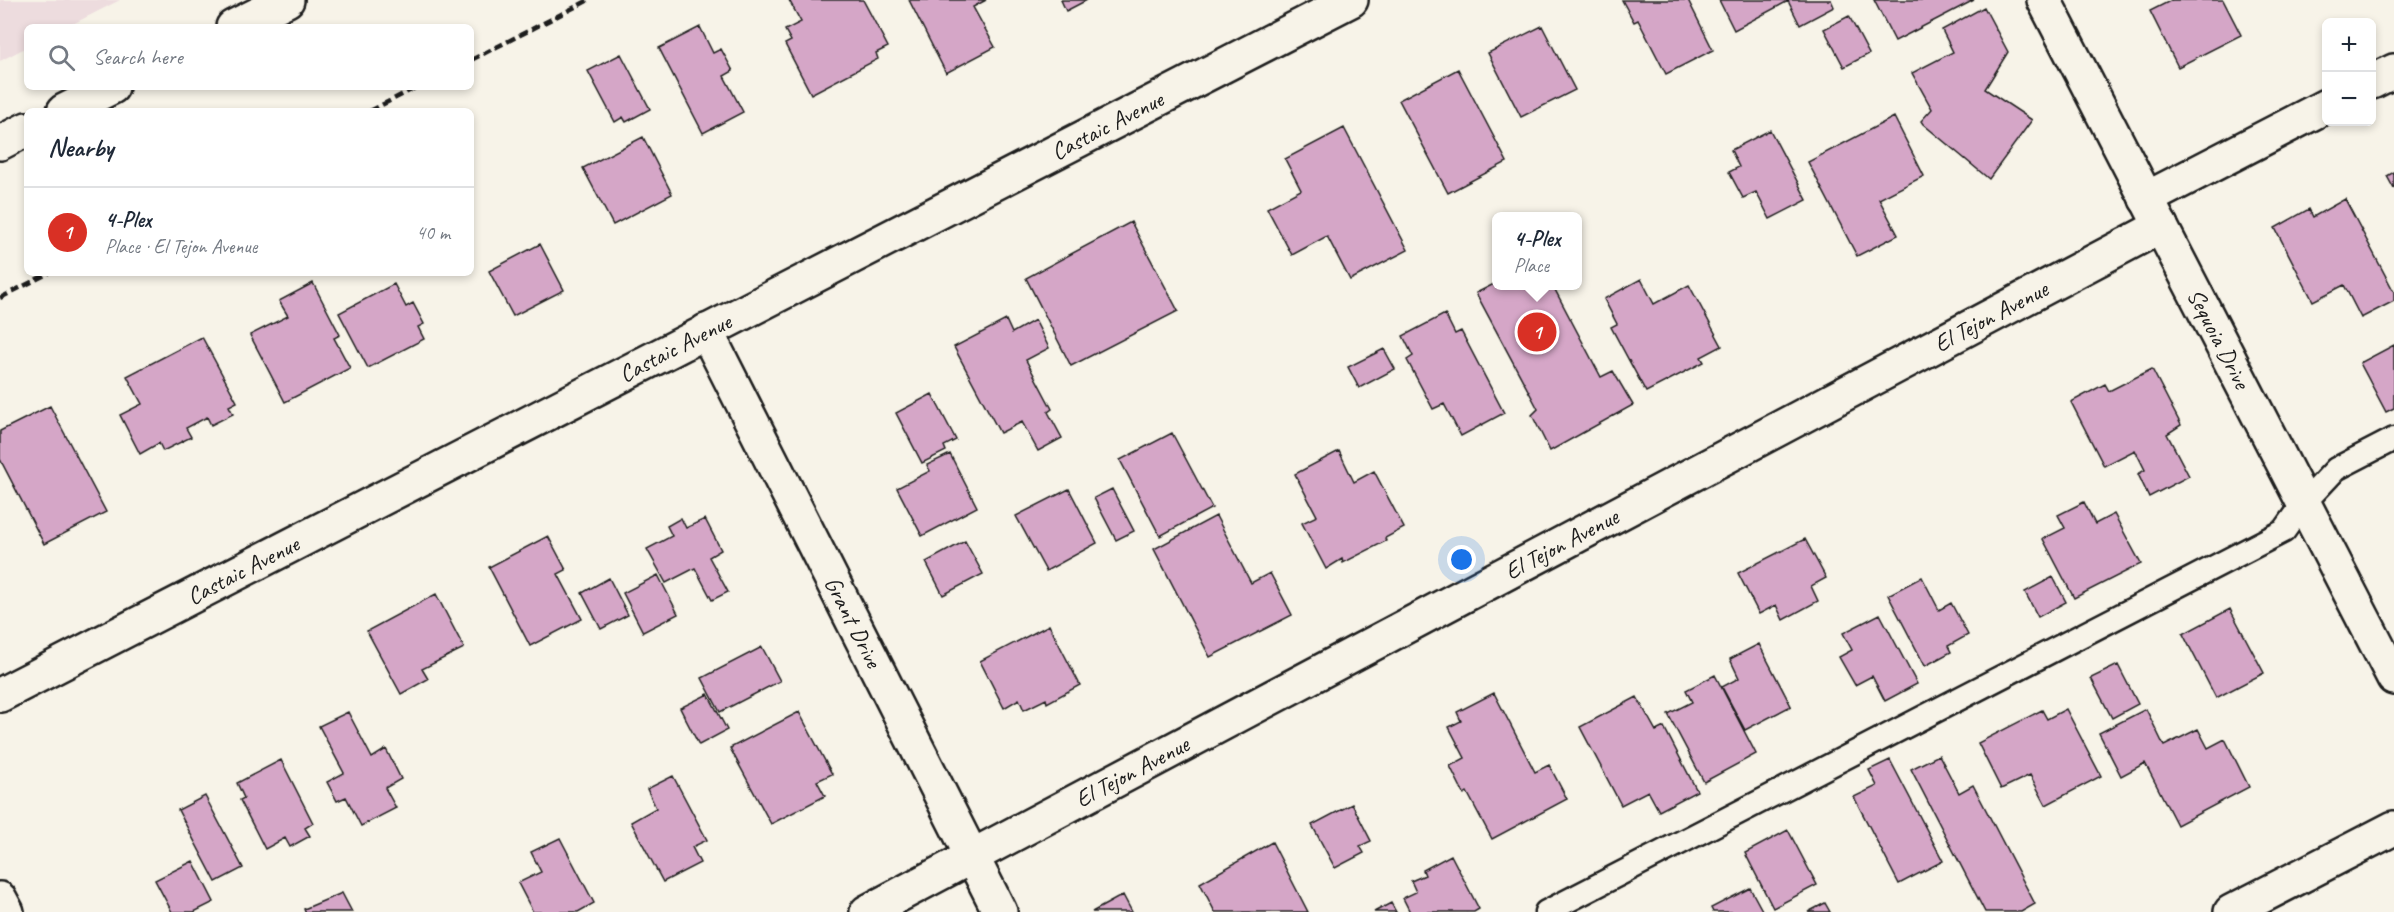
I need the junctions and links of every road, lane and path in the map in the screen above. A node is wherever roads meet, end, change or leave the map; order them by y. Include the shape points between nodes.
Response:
1 (287, 0) edge
2 (1351, 0) edge
3 (2044, 0) edge
4 (239, 24) edge
5 (2394, 71) edge
6 (2376, 80) edge
7 (106, 90) edge
8 (70, 108) edge
9 (2322, 108) edge
10 (24, 131) edge
11 (0, 143) edge
12 (2153, 213) junction
13 (706, 331) junction
14 (2394, 439) edge
15 (2304, 503) junction
16 (2394, 678) edge
17 (0, 695) edge
18 (2394, 828) edge
19 (970, 855) junction
20 (0, 899) edge
21 (7, 912) edge
22 (867, 912) edge
23 (1000, 912) edge
24 (1546, 912) edge
25 (2231, 912) edge

1 - 4 street
2 - 13 street, Castaic Avenue
3 - 12 street, Sequoia Drive
5 - 6 street
7 - 8 street
9 - 12 street, El Tejon Avenue
10 - 11 street
12 - 15 street, Sequoia Drive
12 - 19 street, El Tejon Avenue
13 - 17 street, Castaic Avenue
13 - 19 street, Grant Drive
14 - 15 lane via 2336,470
15 - 16 street, Sequoia Drive
15 - 24 lane via 2284,531
18 - 25 street
19 - 22 street, El Tejon Avenue
19 - 23 street, Grant Drive
20 - 21 street

